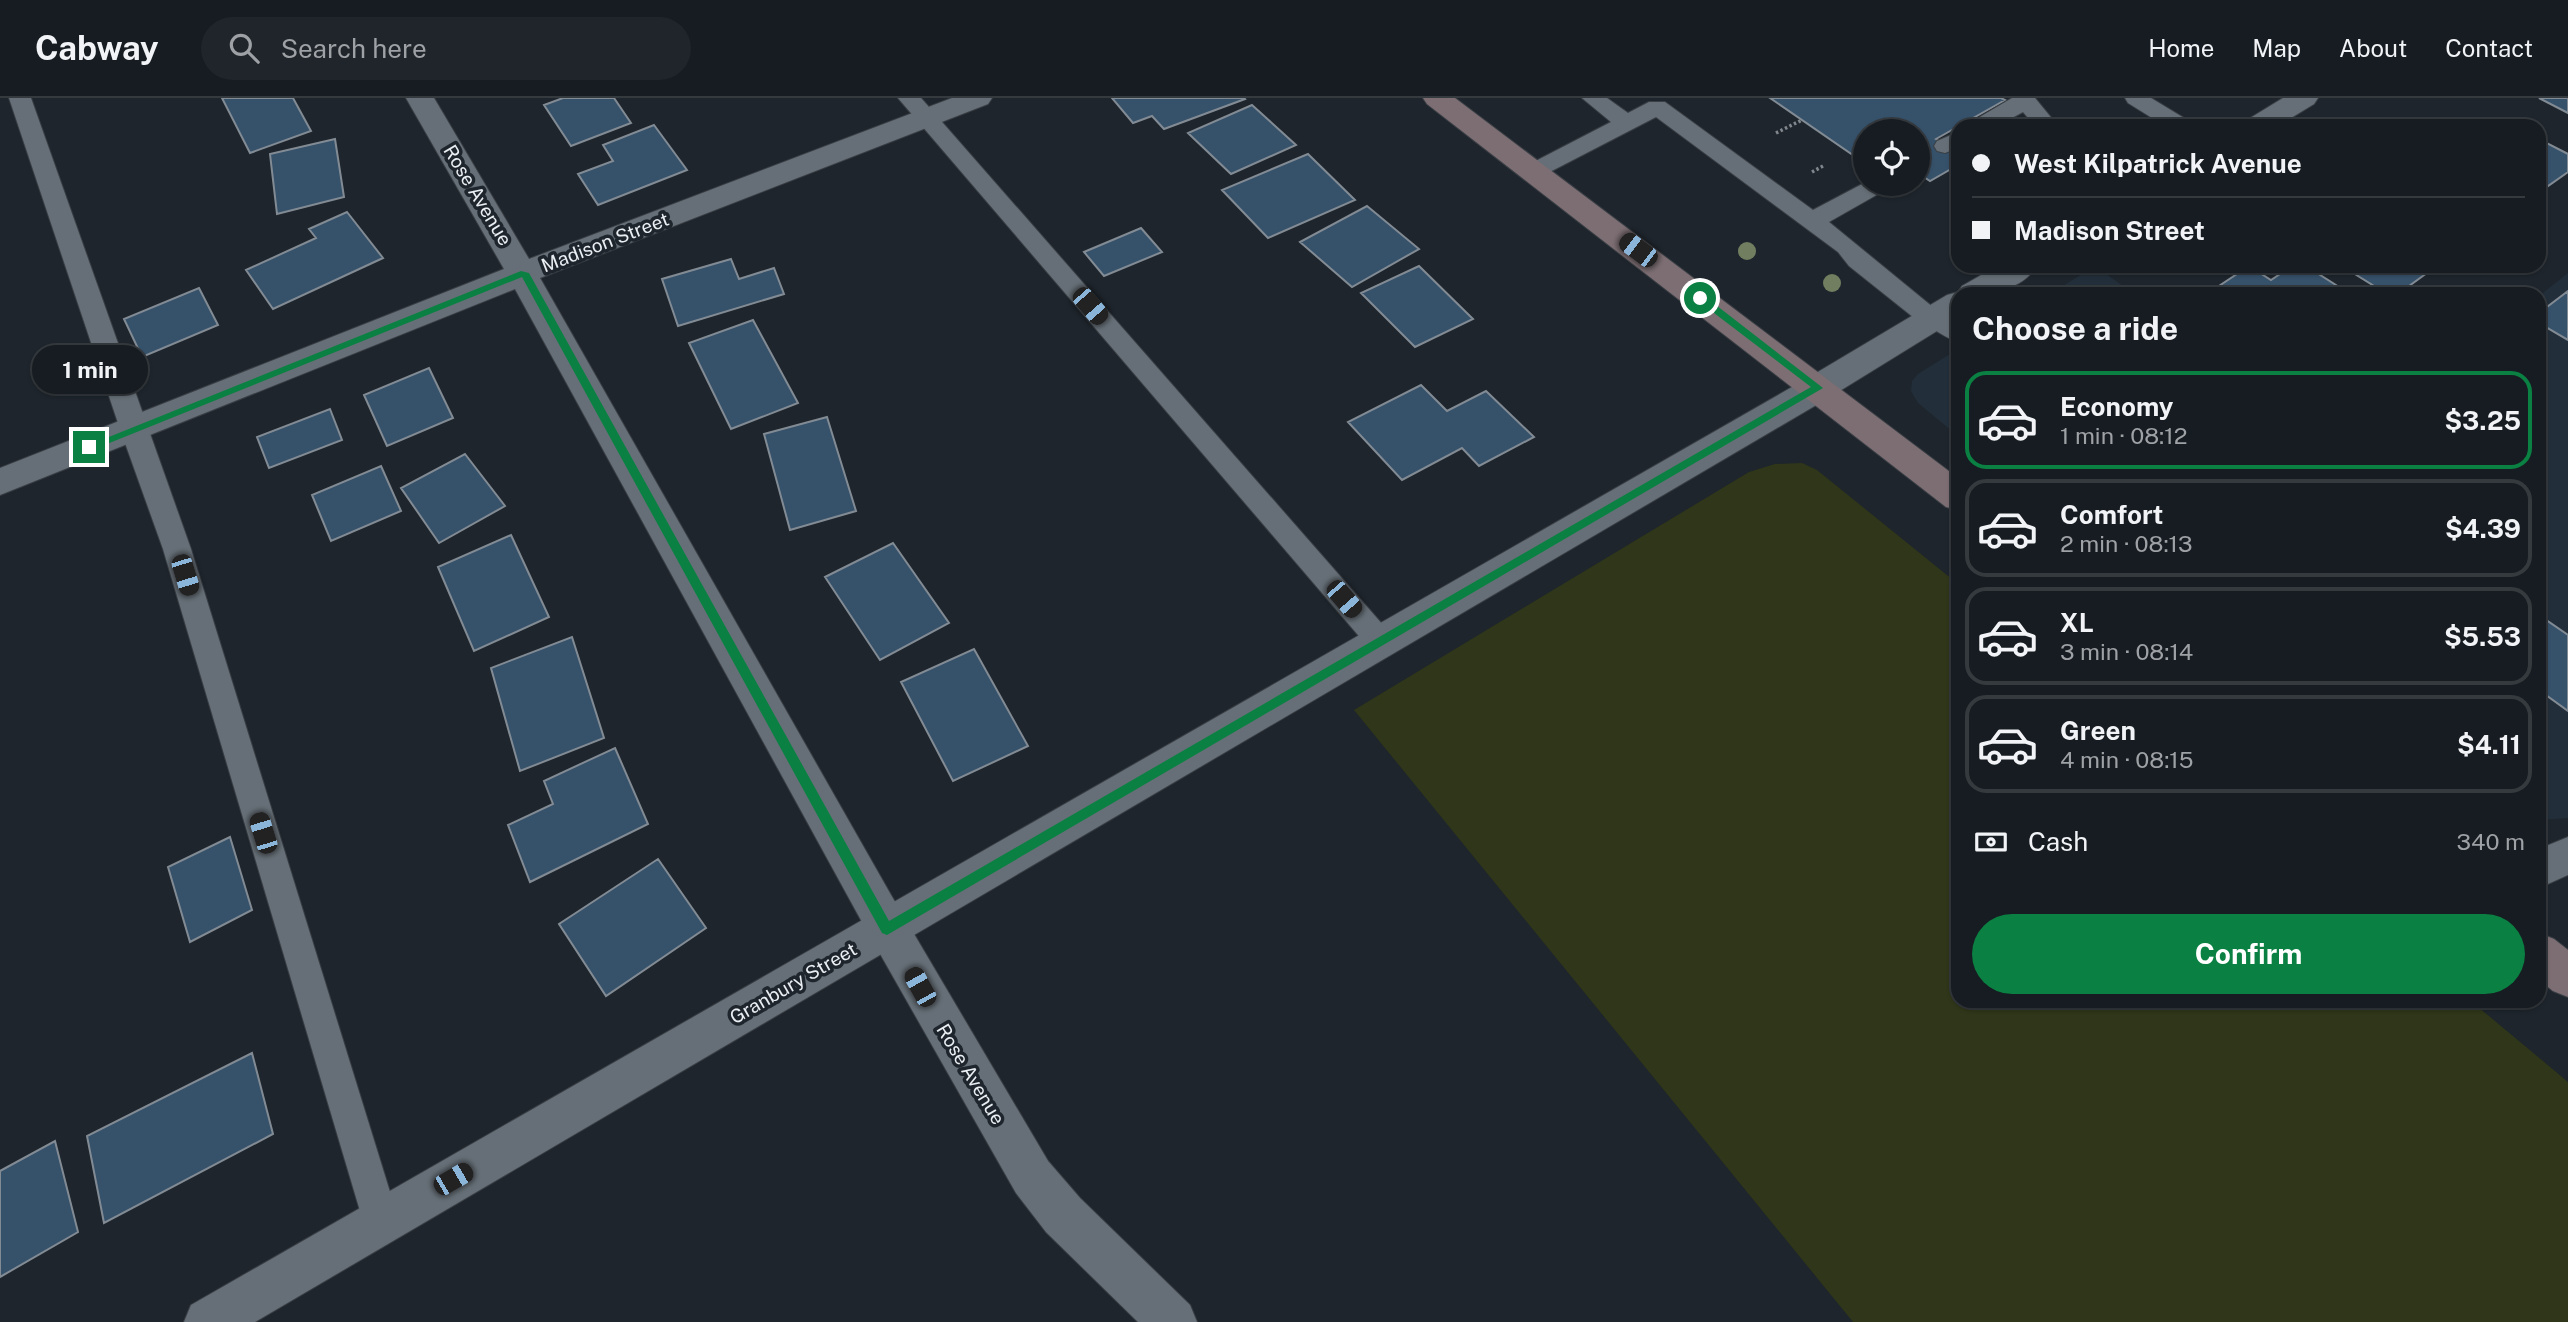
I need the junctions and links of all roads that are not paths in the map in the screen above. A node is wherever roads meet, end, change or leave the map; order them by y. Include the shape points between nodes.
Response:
1 (20, 98) edge
2 (420, 98) edge
3 (978, 98) edge
4 (1437, 98) edge
5 (1592, 98) edge
6 (2136, 98) edge
7 (2304, 98) edge
8 (2024, 99) edge
9 (1655, 103) edge
10 (918, 108) edge
11 (1992, 119) edge
12 (2040, 119) edge
13 (2170, 119) edge
14 (2269, 119) edge
15 (1626, 123) junction
16 (1534, 171) junction
17 (1857, 196) edge
18 (1812, 221) junction
19 (524, 273) junction
20 (2009, 273) edge
21 (1985, 287) edge
22 (1946, 318) edge
23 (1818, 388) junction
24 (133, 429) junction
25 (0, 482) edge
26 (1951, 492) edge
27 (1380, 641) junction
28 (2568, 855) edge
29 (2546, 866) edge
30 (887, 929) junction
31 (2546, 959) edge
32 (2568, 977) edge
33 (381, 1221) junction
34 (208, 1322) edge
35 (1173, 1322) edge

1 - 24 lane
2 - 19 street, Rose Avenue
3 - 10 street, Madison Street
4 - 16 main road
5 - 15 lane
6 - 13 lane
7 - 14 street
8 - 11 lane
8 - 12 lane
9 - 15 lane
9 - 18 lane
10 - 19 street, Madison Street
10 - 27 lane
15 - 16 lane
16 - 23 main road
17 - 18 lane
18 - 22 lane via 1857,260
19 - 24 street, Madison Street
19 - 30 street, Rose Avenue
20 - 21 street
22 - 23 street, Granbury Street
23 - 26 main road
23 - 27 street, Granbury Street
24 - 25 street, Madison Street
24 - 33 lane via 177,549
27 - 30 street, Granbury Street
28 - 29 street
30 - 33 street, Granbury Street
30 - 35 street, Rose Avenue via 1031,1177 1063,1215
31 - 32 main road
33 - 34 street, Granbury Street

